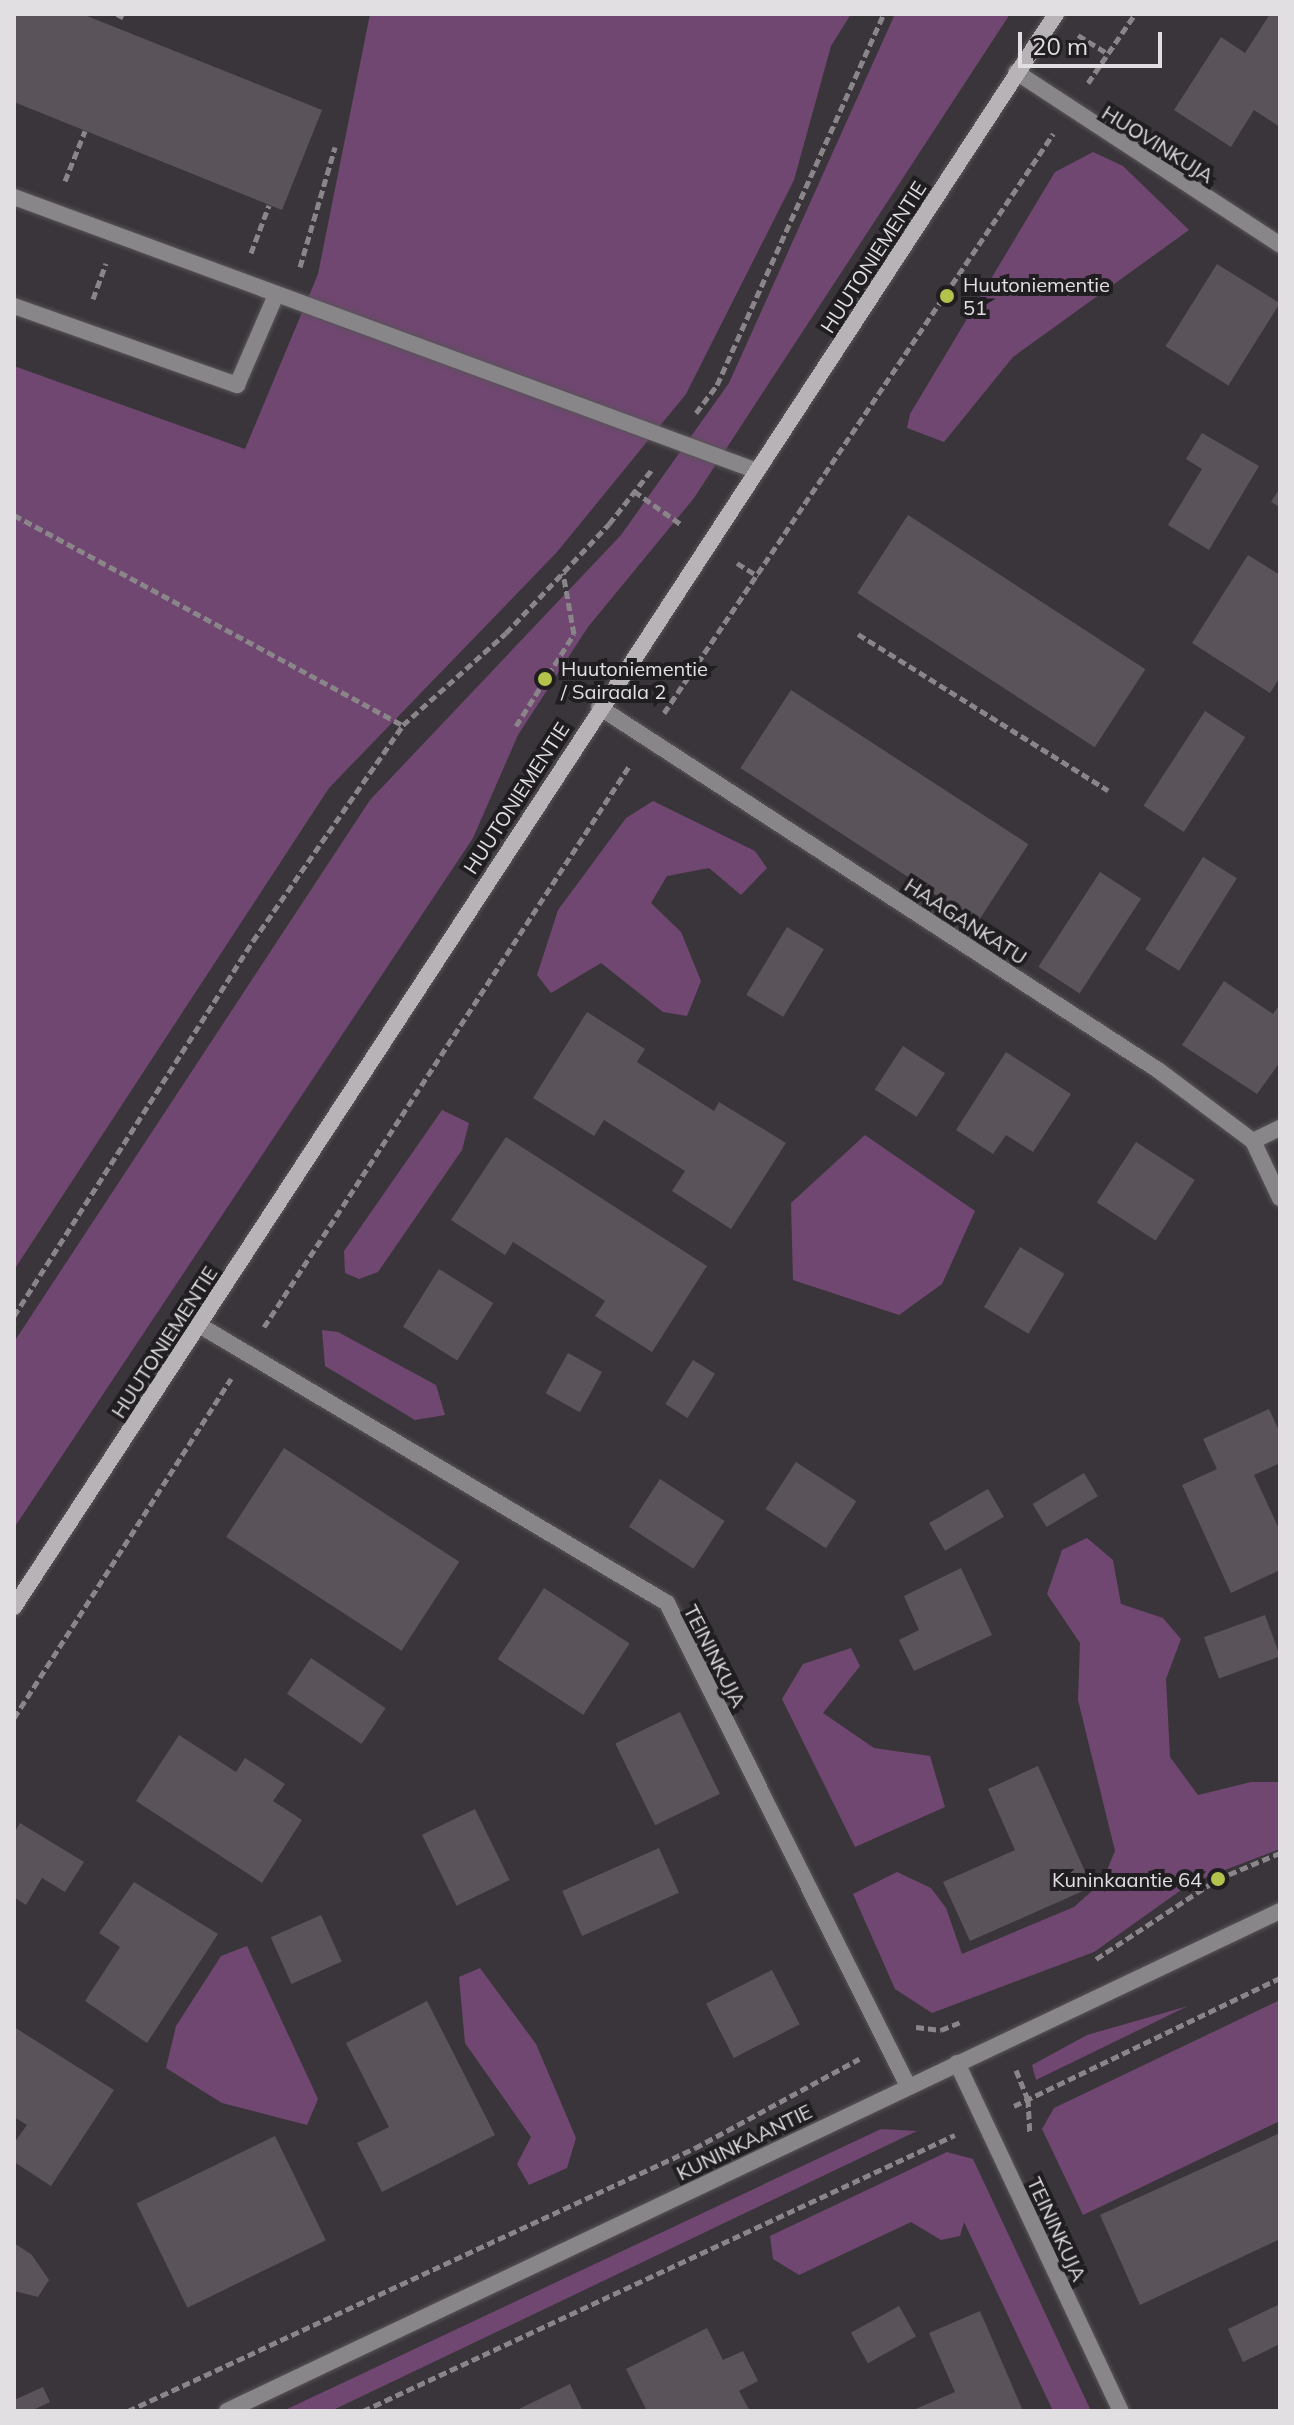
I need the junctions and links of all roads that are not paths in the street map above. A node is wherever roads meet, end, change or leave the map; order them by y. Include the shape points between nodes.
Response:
1 (1056, 14) edge
2 (1016, 72) junction
3 (14, 197) edge
4 (1280, 245) edge
5 (282, 300) junction
6 (14, 306) edge
7 (757, 471) junction
8 (599, 707) junction
9 (1280, 1128) edge
10 (1253, 1141) junction
11 (1280, 1198) edge
12 (199, 1325) junction
13 (14, 1607) edge
14 (1280, 1911) edge
15 (957, 2063) junction
16 (907, 2084) junction
17 (227, 2411) edge
18 (1121, 2411) edge

1 - 2 main road, HUUTONIEMENTIE
2 - 4 street, HUOVINKUJA
2 - 7 main road, HUUTONIEMENTIE
3 - 5 street
5 - 6 street via 237,385
5 - 7 street
7 - 8 main road, HUUTONIEMENTIE
8 - 10 street, HAAGANKATU via 1158,1070
8 - 12 main road, HUUTONIEMENTIE
9 - 10 street
10 - 11 street, HAAGANKATU
12 - 13 main road, HUUTONIEMENTIE
12 - 16 street, TEININKUJA via 667,1603
14 - 15 street, KUNINKAANTIE
15 - 16 street, KUNINKAANTIE
15 - 18 street, TEININKUJA
16 - 17 street, KUNINKAANTIE via 392,2337

